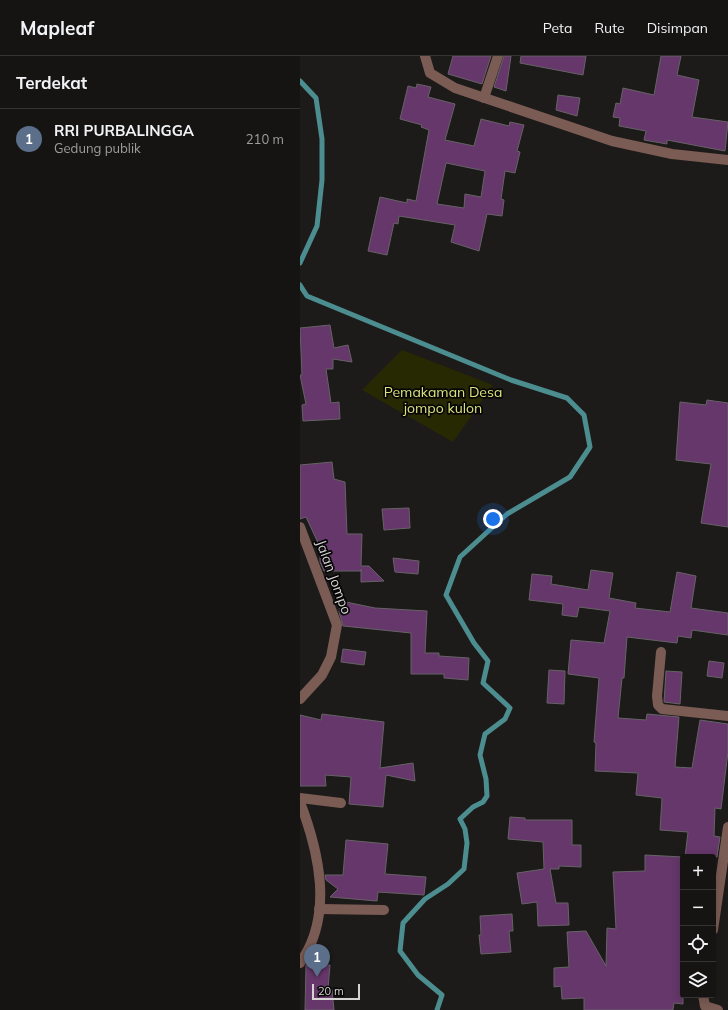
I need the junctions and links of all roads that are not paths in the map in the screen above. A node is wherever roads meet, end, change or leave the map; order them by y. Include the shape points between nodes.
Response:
1 (425, 56) edge
2 (498, 56) edge
3 (484, 98) junction
4 (728, 160) edge
5 (300, 527) edge
6 (662, 652) dead end
7 (300, 699) edge
8 (728, 716) edge
9 (300, 798) edge
10 (300, 802) edge
11 (341, 803) dead end
12 (728, 827) edge
13 (319, 909) junction
14 (384, 910) dead end
15 (714, 926) edge
16 (300, 963) edge
17 (704, 998) edge
18 (718, 1010) edge

1 - 3 street via 430,73 455,88
2 - 3 street
3 - 4 street via 612,142 672,154
5 - 7 street, Jalan Jompo via 337,626 331,657 322,675
6 - 8 street via 656,696 662,709
9 - 11 street
10 - 13 street via 311,831 317,859 321,887
12 - 15 street
13 - 14 street
13 - 16 street via 313,937
17 - 18 street via 705,1006

